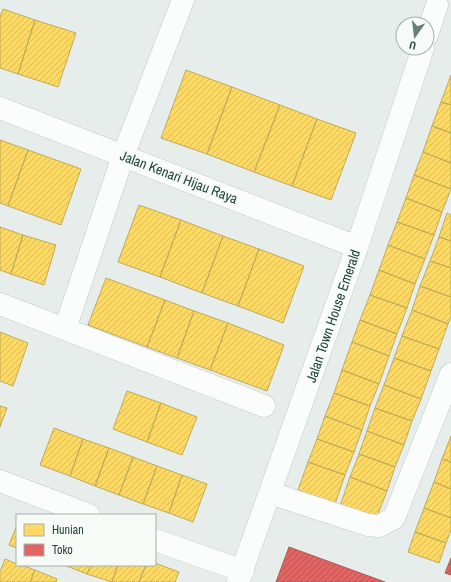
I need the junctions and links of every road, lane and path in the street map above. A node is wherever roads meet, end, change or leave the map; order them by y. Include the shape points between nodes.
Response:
1 (183, 0) edge
2 (440, 5) edge
3 (435, 17) edge
4 (420, 56) edge
5 (0, 108) edge
6 (123, 156) junction
7 (357, 247) junction
8 (0, 304) edge
9 (65, 329) junction
10 (451, 374) edge
11 (264, 406) dead end
12 (2, 488) edge
13 (270, 493) junction
14 (85, 514) edge
15 (156, 540) edge
16 (240, 577) edge

1 - 6 street
2 - 3 street
4 - 7 street, Jalan Town House Emerald
5 - 6 street, Jalan Kenari Hijau Raya
6 - 7 street, Jalan Kenari Hijau Raya
6 - 9 street
7 - 13 street, Jalan Town House Emerald
8 - 9 street
9 - 11 street
10 - 13 street via 394,518 379,526 368,525
12 - 14 street
13 - 16 street, Jalan Town House Emerald
15 - 16 street

